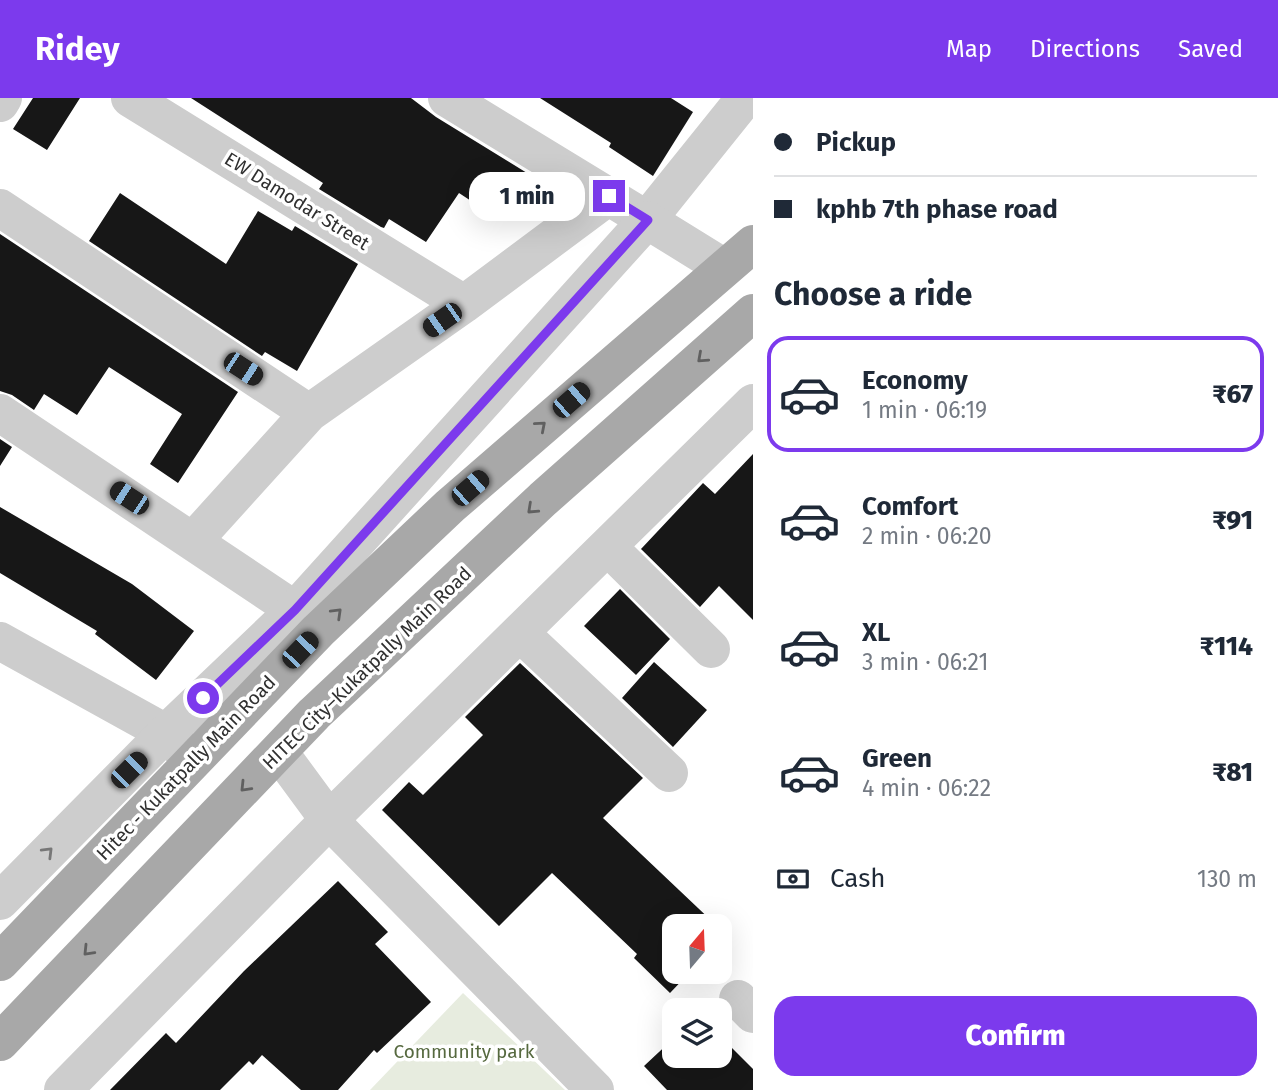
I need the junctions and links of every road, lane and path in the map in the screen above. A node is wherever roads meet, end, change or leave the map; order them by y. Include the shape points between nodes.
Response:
1 (3, 98) edge
2 (130, 98) edge
3 (447, 98) edge
4 (745, 98) edge
5 (0, 103) edge
6 (609, 196) junction
7 (0, 208) edge
8 (648, 220) junction
9 (753, 244) edge
10 (723, 267) junction
11 (464, 304) junction
12 (753, 313) edge
13 (753, 403) edge
14 (0, 413) edge
15 (309, 413) junction
16 (194, 540) junction
17 (608, 547) junction
18 (295, 610) junction
19 (520, 633) junction
20 (0, 641) edge
21 (711, 649) dead end
22 (166, 733) junction
23 (279, 752) junction
24 (191, 761) junction
25 (669, 773) dead end
26 (329, 820) junction
27 (0, 901) edge
28 (0, 962) edge
29 (0, 1042) edge
30 (63, 1090) edge
31 (595, 1090) edge

1 - 5 street
2 - 11 street, EW Damodar Street
3 - 6 street
4 - 8 street
6 - 8 street
6 - 11 street
7 - 15 street
8 - 10 street
8 - 18 street
9 - 10 main road, Hitec - Kukatpally Main Road
24 -> 10 main road, Hitec - Kukatpally Main Road via 318,631 450,506
11 - 15 street
12 -> 23 main road, HITEC City–Kukatpally Main Road via 543,499
13 - 17 street
14 - 16 street
15 - 16 street
16 - 18 street
17 - 19 street
17 - 21 street
18 - 22 street
19 - 25 street
19 - 26 street
20 - 22 street
22 - 24 street
27 -> 22 street
23 - 26 street
23 -> 29 main road, HITEC City–Kukatpally Main Road
24 - 28 main road, Hitec - Kukatpally Main Road
26 - 30 street
26 - 31 street

